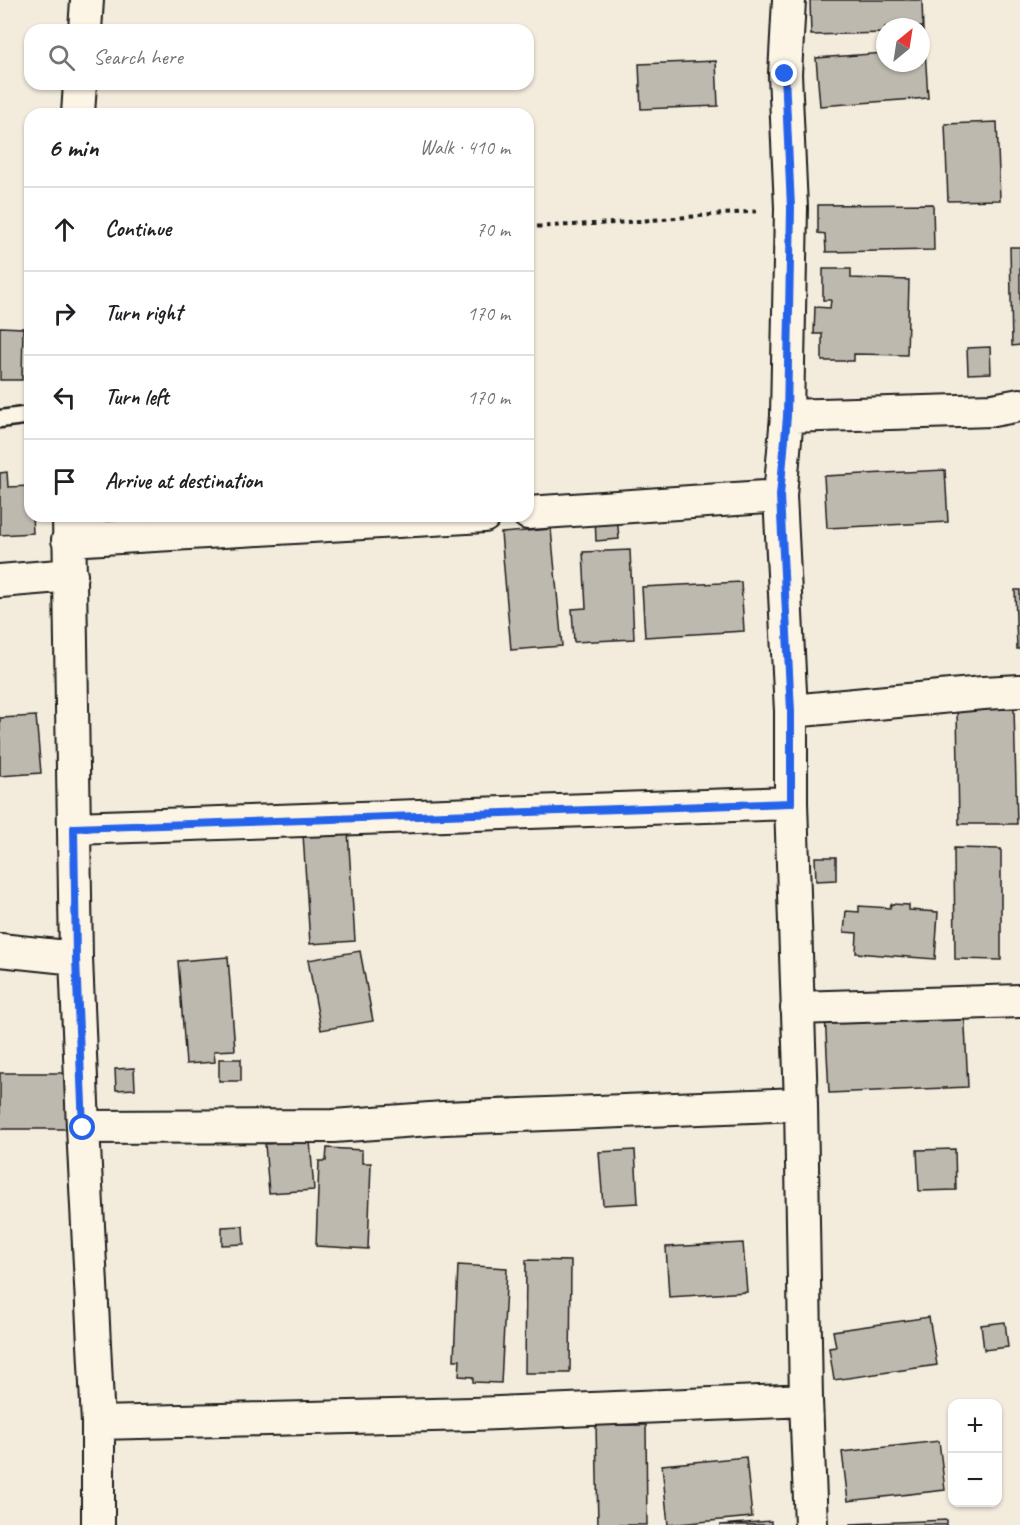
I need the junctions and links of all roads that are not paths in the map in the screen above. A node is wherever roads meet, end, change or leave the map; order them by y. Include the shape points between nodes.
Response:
1 (87, 0) edge
2 (789, 0) edge
3 (85, 24) edge
4 (80, 90) edge
5 (79, 108) edge
6 (1020, 405) edge
7 (23, 416) dead end
8 (787, 416) junction
9 (0, 419) edge
10 (780, 496) junction
11 (534, 513) edge
12 (276, 522) edge
13 (68, 528) edge
14 (71, 575) junction
15 (0, 581) edge
16 (1020, 691) edge
17 (791, 711) junction
18 (791, 803) junction
19 (74, 828) junction
20 (0, 950) edge
21 (76, 958) junction
22 (1020, 1001) edge
23 (797, 1008) junction
24 (801, 1104) junction
25 (83, 1128) junction
26 (806, 1400) junction
27 (98, 1423) junction
28 (98, 1525) edge
29 (811, 1525) edge

1 - 3 street
2 - 8 street via 785,74 791,208
4 - 5 street
6 - 8 street via 993,410
7 - 9 lane
8 - 10 street
10 - 11 street
10 - 17 street
12 - 13 street
13 - 14 street
14 - 15 street
14 - 19 street
16 - 17 street
17 - 18 street
18 - 19 street
18 - 23 street
19 - 21 street
20 - 21 street
21 - 25 street
22 - 23 street
23 - 24 street
24 - 25 street via 333,1126
24 - 26 street
25 - 27 street
26 - 27 street via 473,1414
26 - 29 street
27 - 28 street

